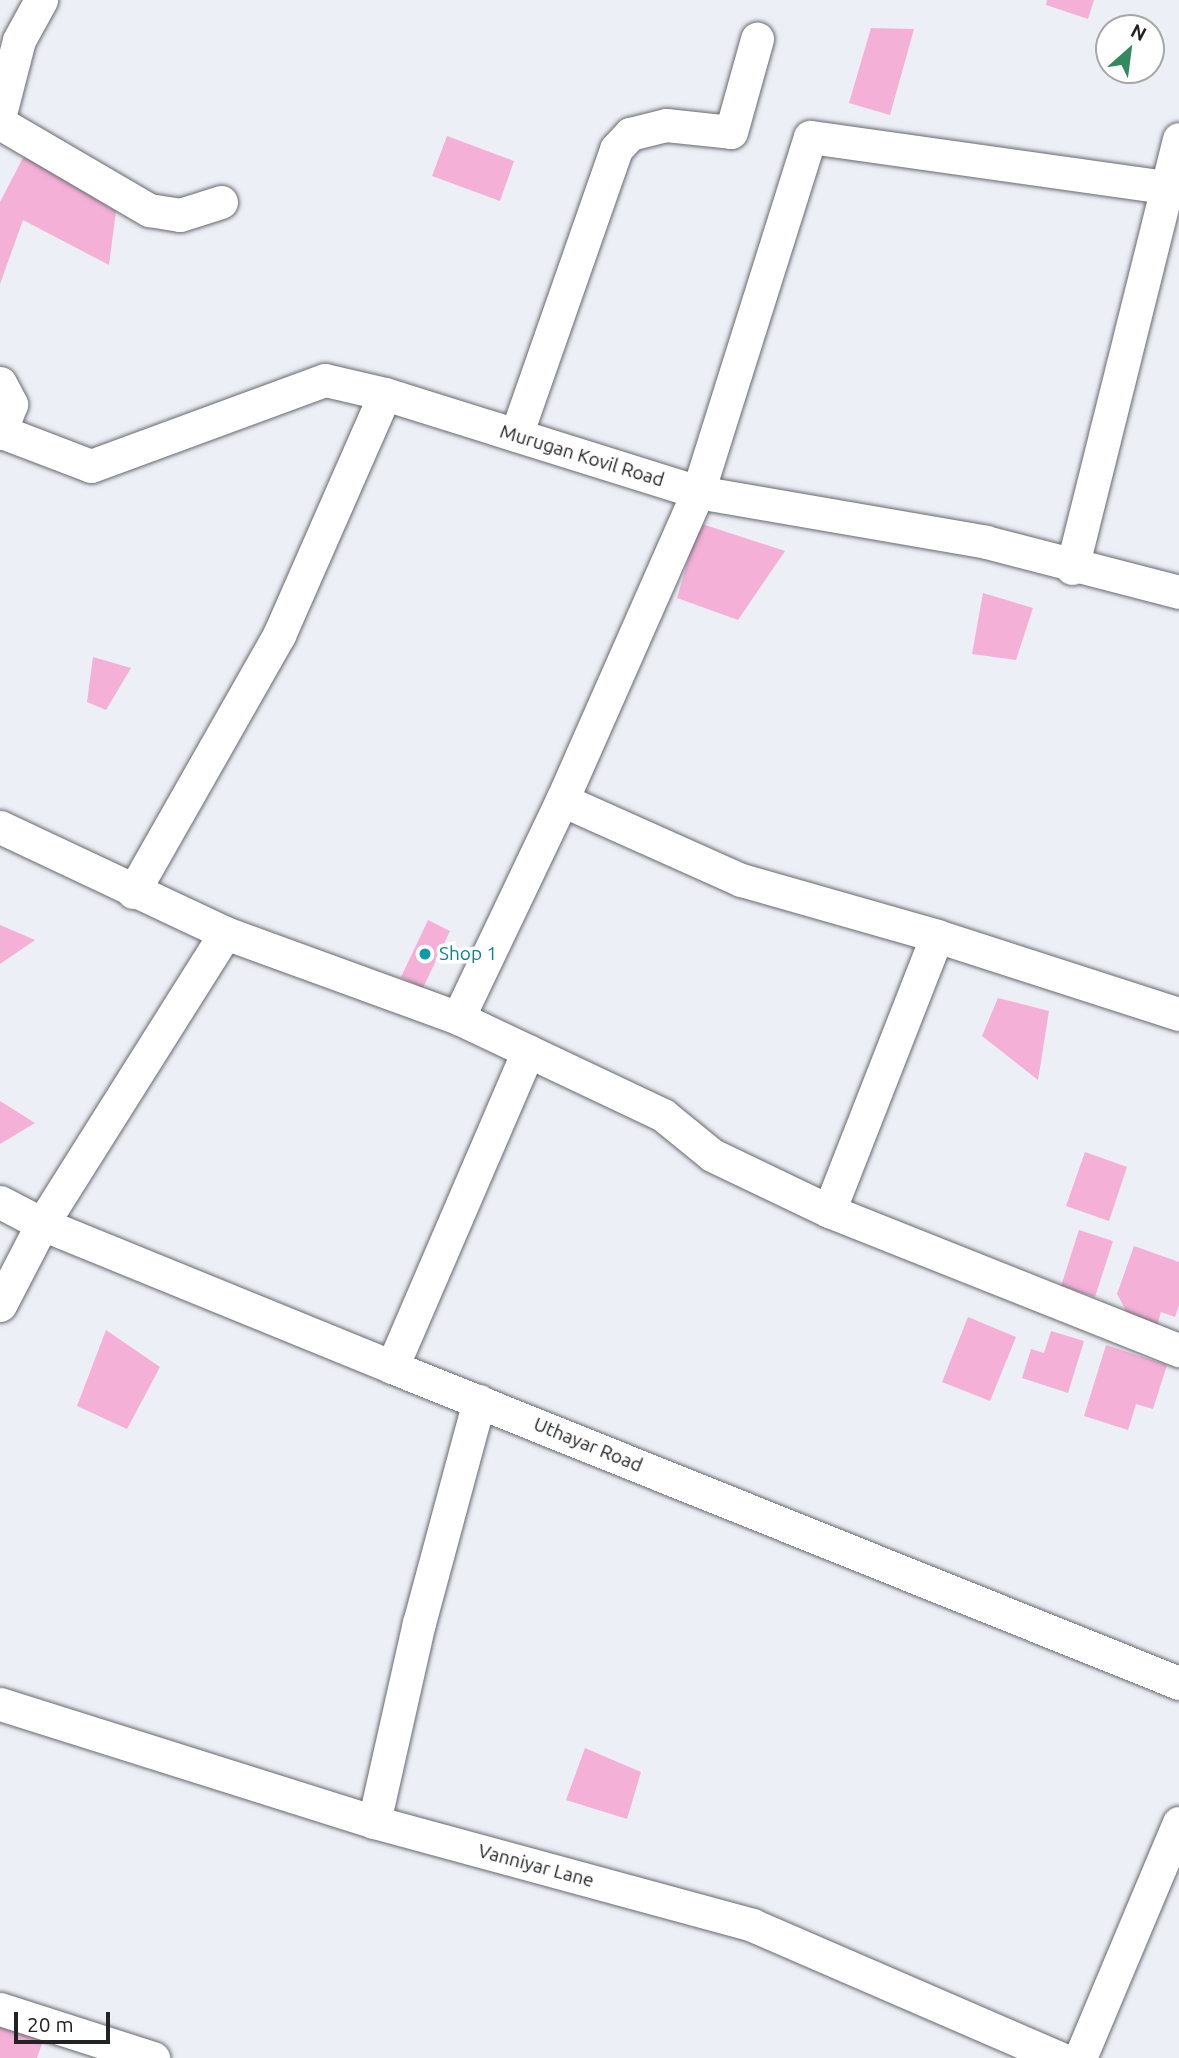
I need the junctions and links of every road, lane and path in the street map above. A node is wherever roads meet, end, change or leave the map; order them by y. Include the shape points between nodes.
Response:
1 (41, 0) edge
2 (757, 39) dead end
3 (0, 114) edge
4 (0, 123) edge
5 (1179, 139) edge
6 (1168, 187) junction
7 (221, 202) dead end
8 (0, 383) edge
9 (386, 394) junction
10 (1, 433) edge
11 (516, 435) junction
12 (698, 492) junction
13 (1072, 568) junction
14 (1179, 592) edge
15 (562, 800) junction
16 (0, 827) edge
17 (133, 892) junction
18 (225, 933) junction
19 (937, 936) junction
20 (1179, 1014) edge
21 (458, 1018) junction
22 (528, 1051) junction
23 (0, 1202) edge
24 (829, 1211) junction
25 (43, 1224) junction
26 (0, 1305) edge
27 (1179, 1350) edge
28 (393, 1367) junction
29 (479, 1401) junction
30 (1179, 1683) edge
31 (0, 1704) edge
32 (374, 1822) junction
33 (1179, 1823) edge
34 (0, 2009) edge
35 (153, 2058) edge
36 (1060, 2058) edge
37 (1080, 2058) edge

1 - 3 street via 19,40
2 - 11 street via 731,132 666,125 630,134 616,149
4 - 7 street via 149,210 180,215
5 - 6 street
6 - 12 street via 810,137
6 - 13 street
8 - 10 street via 11,404
9 - 10 street, Murugan Kovil Road via 325,380 91,466
9 - 11 street, Murugan Kovil Road
9 - 17 street via 279,635
11 - 12 street, Murugan Kovil Road
12 - 13 street, Murugan Kovil Road via 986,542
12 - 15 street
13 - 14 street, Murugan Kovil Road
15 - 19 street via 741,880
15 - 21 street
16 - 17 street
17 - 18 street
18 - 21 street
18 - 25 street
19 - 20 street
19 - 24 street
21 - 22 street
22 - 24 street via 663,1115 712,1155
22 - 28 street
23 - 25 street, Uthayar Road
24 - 27 street
25 - 26 street
25 - 28 street, Uthayar Road
28 - 29 street, Uthayar Road
29 - 30 street, Uthayar Road
29 - 32 street via 419,1623
31 - 32 street, Vanniyar Lane
32 - 36 street, Vanniyar Lane via 752,1925
33 - 37 street
34 - 35 street

